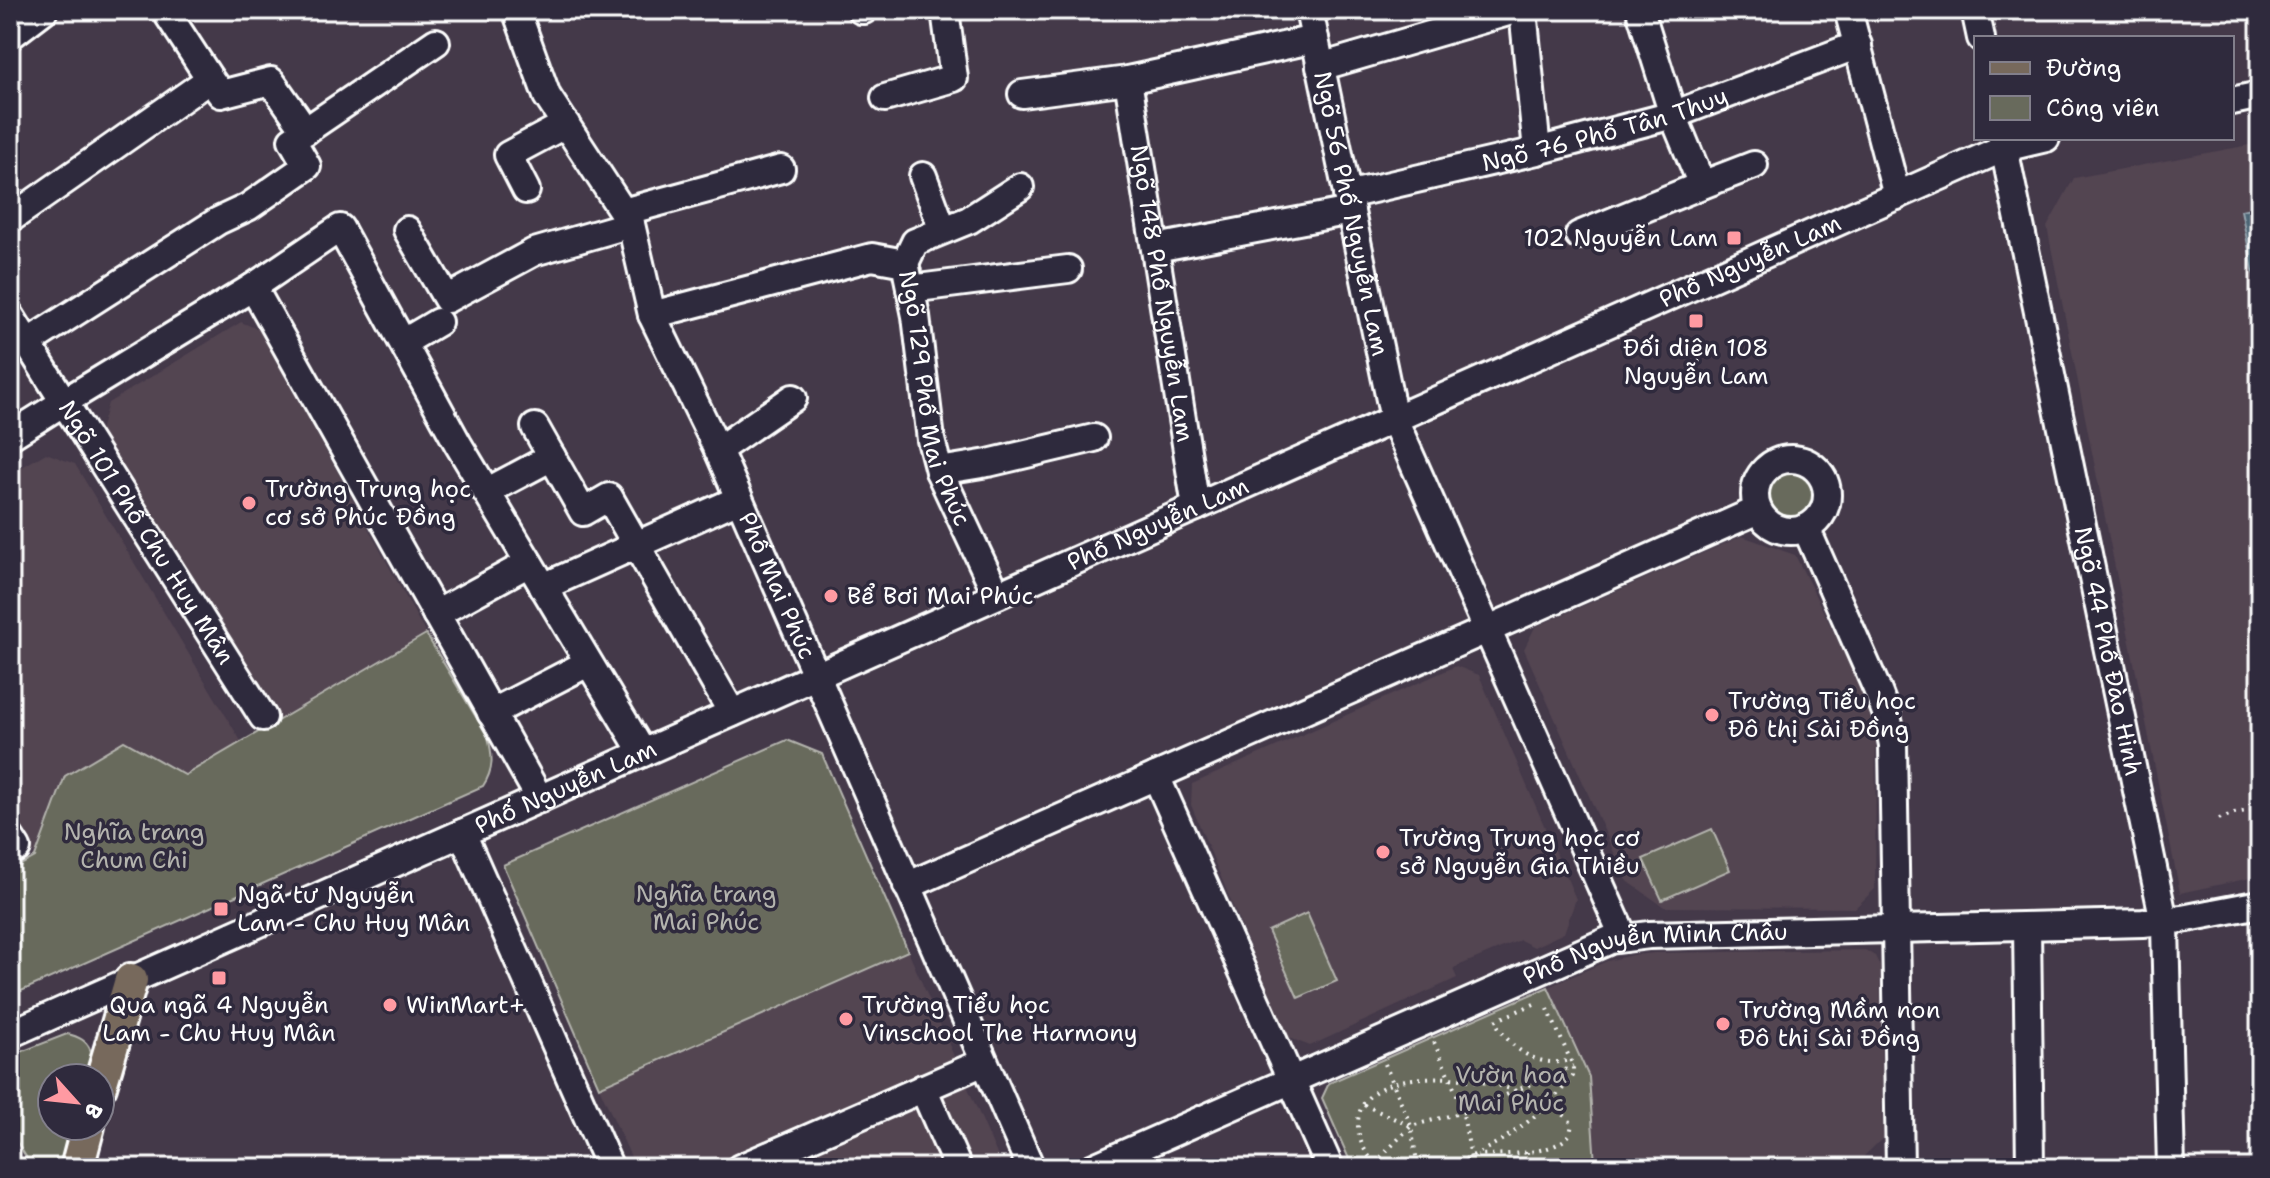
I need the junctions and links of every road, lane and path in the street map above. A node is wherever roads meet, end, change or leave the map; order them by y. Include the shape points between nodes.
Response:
1 (44, 10) edge
2 (165, 10) edge
3 (516, 10) edge
4 (945, 10) edge
5 (1309, 10) edge
6 (1515, 10) edge
7 (1523, 10) edge
8 (1640, 10) edge
9 (1848, 10) edge
10 (1975, 10) edge
11 (10, 36) edge
12 (1981, 36) edge
13 (1315, 39) junction
14 (436, 42) dead end
15 (1858, 45) junction
16 (1320, 67) junction
17 (210, 79) junction
18 (1128, 80) junction
19 (1022, 94) dead end
20 (2260, 95) edge
21 (885, 98) dead end
22 (2234, 101) edge
23 (1673, 115) junction
24 (566, 124) junction
25 (299, 135) junction
26 (2029, 140) edge
27 (2003, 143) edge
28 (1537, 151) junction
29 (1754, 165) dead end
30 (781, 169) dead end
31 (923, 176) dead end
32 (1702, 185) junction
33 (1020, 187) dead end
34 (526, 190) dead end
35 (1897, 196) junction
36 (1349, 203) junction
37 (627, 218) junction
38 (10, 219) edge
39 (407, 230) dead end
40 (943, 230) junction
41 (1579, 235) dead end
42 (1156, 248) junction
43 (1068, 269) dead end
44 (907, 276) junction
45 (253, 287) junction
46 (10, 315) edge
47 (652, 315) junction
48 (438, 322) dead end
49 (404, 342) junction
50 (27, 343) junction
51 (793, 398) dead end
52 (64, 402) junction
53 (1394, 419) junction
54 (535, 427) dead end
55 (10, 436) edge
56 (1094, 438) dead end
57 (718, 450) junction
58 (552, 457) junction
59 (939, 471) junction
60 (486, 492) junction
61 (739, 499) junction
62 (1196, 507) junction
63 (1758, 510) junction
64 (1806, 528) junction
65 (637, 545) junction
66 (529, 563) junction
67 (543, 587) junction
68 (997, 595) junction
69 (436, 614) junction
70 (1487, 630) junction
71 (588, 663) junction
72 (815, 676) junction
73 (491, 713) junction
74 (732, 713) junction
75 (263, 717) dead end
76 (643, 753) junction
77 (1156, 776) junction
78 (540, 799) junction
79 (2260, 809) edge
80 (2219, 819) dead end
81 (462, 833) junction
82 (907, 886) junction
83 (2260, 904) edge
84 (2164, 922) junction
85 (2027, 926) junction
86 (1896, 929) junction
87 (1624, 938) junction
88 (131, 980) junction
89 (1534, 1004) dead end
90 (1548, 1009) dead end
91 (10, 1034) edge
92 (1431, 1037) dead end
93 (1383, 1058) dead end
94 (1570, 1060) junction
95 (107, 1062) edge
96 (984, 1062) junction
97 (1573, 1066) junction
98 (1450, 1078) junction
99 (1291, 1080) junction
100 (1393, 1082) junction
101 (923, 1088) junction
102 (1516, 1091) junction
103 (1364, 1105) junction
104 (1547, 1105) junction
105 (1463, 1113) junction
106 (1411, 1126) junction
107 (84, 1142) edge
108 (1527, 1152) junction
109 (1474, 1156) junction
110 (1375, 1163) junction
111 (77, 1168) edge
112 (610, 1168) edge
113 (740, 1168) edge
114 (958, 1168) edge
115 (1031, 1168) edge
116 (1092, 1168) edge
117 (1330, 1168) edge
118 (1381, 1168) edge
119 (1418, 1168) edge
120 (1443, 1168) edge
121 (1528, 1168) edge
122 (1900, 1168) edge
123 (2030, 1168) edge
124 (2171, 1168) edge

1 - 11 street
2 - 17 street
3 - 24 street, Phố Mai Phúc via 547,96
4 - 21 street via 954,78
5 - 13 street, Ngõ 56 Phố Nguyễn Lam
6 - 16 street
7 - 28 street
8 - 23 street
9 - 15 street
10 - 12 street
13 - 16 street, Ngõ 56 Phố Nguyễn Lam
13 - 18 street
14 - 25 street
15 - 23 street, Ngõ 76 Phố Tân Thụy
15 - 35 street
16 - 36 street, Ngõ 56 Phố Nguyễn Lam
17 - 25 street via 221,94 271,81
17 - 38 street
18 - 19 street
18 - 42 street, Ngõ 148 Phố Nguyễn Lam
20 - 22 street
23 - 28 street, Ngõ 76 Phố Tân Thụy
23 - 32 street
24 - 34 street via 508,155
24 - 37 street, Phố Mai Phúc
25 - 50 street via 307,166
26 - 27 street, Phố Nguyễn Lam
27 - 35 street, Phố Nguyễn Lam
27 - 84 street, Ngõ 44 Phố Đào Hinh
28 - 36 street, Ngõ 76 Phố Tân Thụy
29 - 32 street
30 - 37 street
31 - 40 street
32 - 41 street
33 - 40 street
35 - 53 street, Phố Nguyễn Lam
36 - 42 street, Ngõ 76 Phố Tân Thụy
36 - 53 street, Ngõ 56 Phố Nguyễn Lam
37 - 39 street via 534,252 447,299
37 - 47 street, Phố Mai Phúc
40 - 44 street via 915,242
42 - 62 street, Ngõ 148 Phố Nguyễn Lam
43 - 44 street
44 - 47 street, Ngõ 129 Phố Mai Phúc via 872,257
44 - 59 street, Ngõ 129 Phố Mai Phúc
45 - 49 street via 340,228
45 - 52 street
45 - 69 street
46 - 50 street
47 - 57 street, Phố Mai Phúc
48 - 49 street
49 - 60 street
50 - 52 street
51 - 57 street
52 - 55 street, Ngõ 101 Phố Chu Huy Mân
52 - 75 street, Ngõ 101 Phố Chu Huy Mân via 183,578
53 - 62 street, Phố Nguyễn Lam
53 - 70 street, Ngõ 56 Phố Nguyễn Lam
54 - 58 street
56 - 59 street
57 - 61 street, Phố Mai Phúc
58 - 60 street
58 - 65 street via 583,512 609,497
59 - 68 street, Ngõ 129 Phố Mai Phúc
60 - 66 street
61 - 65 street
61 - 72 street, Phố Mai Phúc
62 - 68 street, Phố Nguyễn Lam
63 - 64 street via 1778,529
63 - 64 street via 1755,491 1764,470 1779,460 1803,461 1822,476 1827,493 1821,516
63 - 70 street
64 - 86 street via 1891,730
65 - 67 street
65 - 74 street
66 - 67 street
66 - 69 street
67 - 71 street
68 - 72 street, Phố Nguyễn Lam
69 - 73 street
70 - 77 street
70 - 87 street, Ngõ 56 Phố Nguyễn Lam
71 - 73 street
71 - 76 street
72 - 74 street, Phố Nguyễn Lam
72 - 82 street, Phố Mai Phúc
73 - 78 street
74 - 76 street, Phố Nguyễn Lam
76 - 78 street, Phố Nguyễn Lam
77 - 82 street
77 - 99 street
78 - 81 street, Phố Nguyễn Lam
79 - 80 path
81 - 88 street, Phố Nguyễn Lam
81 - 112 street
82 - 96 street, Phố Mai Phúc
83 - 84 street, Phố Nguyễn Minh Châu
84 - 85 street, Phố Nguyễn Minh Châu
84 - 124 street, Ngõ 44 Phố Đào Hinh
85 - 86 street, Phố Nguyễn Minh Châu
85 - 123 street
86 - 87 street, Phố Nguyễn Minh Châu
86 - 122 street
87 - 99 street, Phố Nguyễn Minh Châu via 1590,947
88 - 91 street, Phố Nguyễn Lam
88 - 95 main road
89 - 94 path via 1495,1021 1517,1049 1540,1061
90 - 94 path
92 - 98 path
93 - 100 path
94 - 97 path
96 - 101 street
96 - 115 street, Phố Mai Phúc
97 - 102 path
97 - 104 path via 1573,1076
98 - 100 path
98 - 102 path
98 - 105 path
99 - 116 street, Phố Nguyễn Minh Châu
99 - 117 street
100 - 103 path
100 - 106 path
101 - 113 street
101 - 114 street
102 - 104 path
102 - 105 path
103 - 106 path
103 - 110 path via 1359,1137
104 - 108 path via 1569,1119 1570,1134 1563,1143
104 - 109 path
105 - 106 path
105 - 109 path
106 - 110 path
106 - 119 path
107 - 111 main road
108 - 109 path
108 - 121 path
109 - 120 path
110 - 118 path

